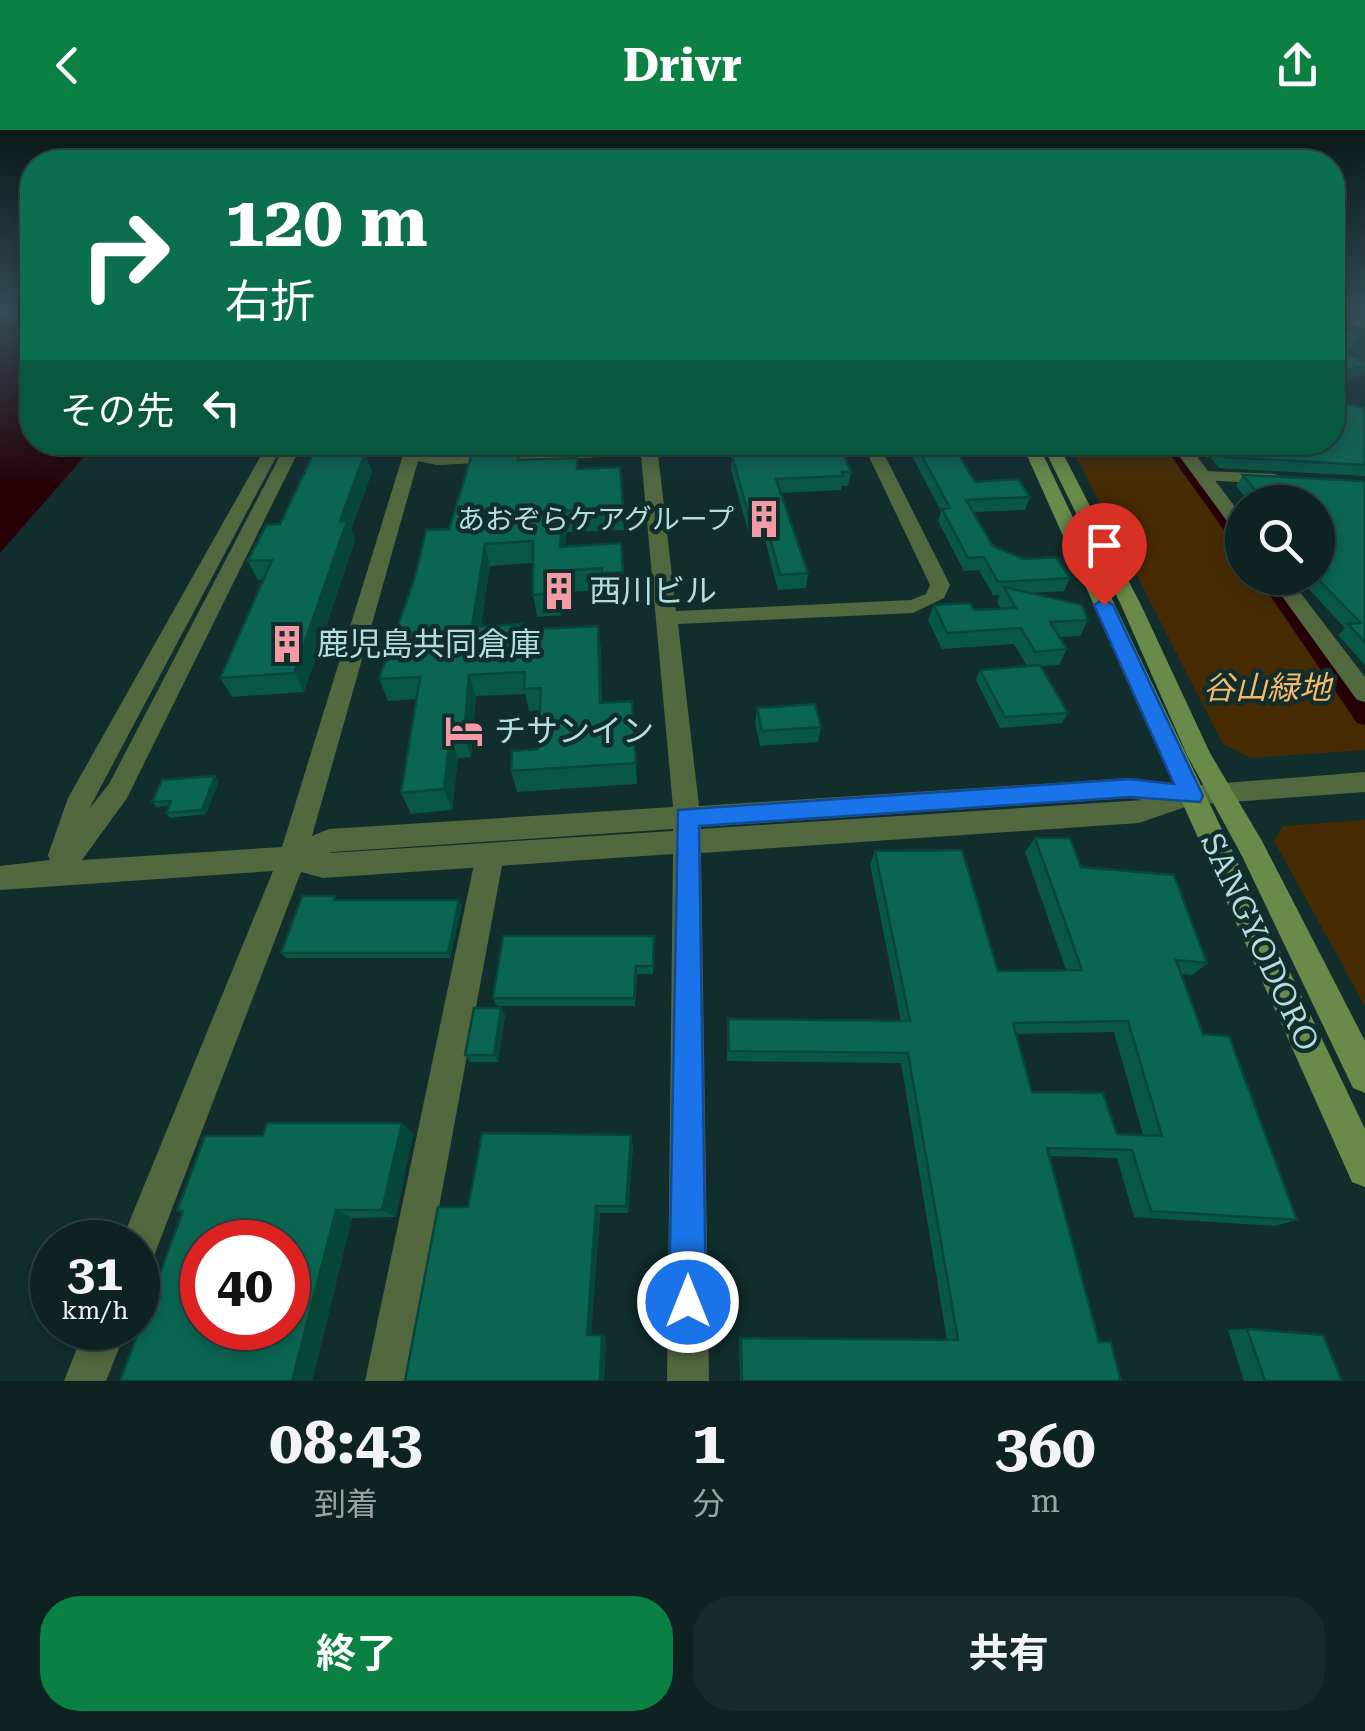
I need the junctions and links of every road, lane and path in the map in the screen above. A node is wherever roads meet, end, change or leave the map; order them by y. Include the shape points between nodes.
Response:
1 (269, 455) edge
2 (288, 455) edge
3 (411, 455) edge
4 (426, 455) edge
5 (507, 455) edge
6 (649, 455) edge
7 (876, 455) edge
8 (1036, 455) edge
9 (1054, 455) edge
10 (1187, 455) edge
11 (1204, 476) junction
12 (1295, 480) edge
13 (1225, 505) edge
14 (1292, 595) edge
15 (667, 618) junction
16 (1365, 694) edge
17 (1365, 782) edge
18 (1206, 794) junction
19 (687, 829) junction
20 (490, 855) junction
21 (292, 858) junction
22 (56, 874) junction
23 (0, 878) edge
24 (1365, 1076) edge
25 (1365, 1169) edge
26 (149, 1220) edge
27 (97, 1350) edge
28 (85, 1381) edge
29 (386, 1381) edge
30 (688, 1381) edge

1 - 22 street via 77,806
2 - 22 street via 118,791
3 - 21 street
4 - 5 street
6 - 15 street
7 - 15 street via 940,585 934,598 913,606
8 - 18 main road, SANGYODORO
9 - 18 main road, SANGYODORO
10 - 11 street
11 - 12 street
11 - 13 street
14 - 16 street
15 - 19 street
17 - 18 street
18 - 19 street via 1139,812
18 - 24 main road, SANGYODORO
18 - 25 main road, SANGYODORO
19 - 20 street
19 - 21 street via 329,840
19 - 30 street
20 - 21 street via 323,866
20 - 29 street
21 - 22 street
21 - 26 street
22 - 23 street
27 - 28 street

